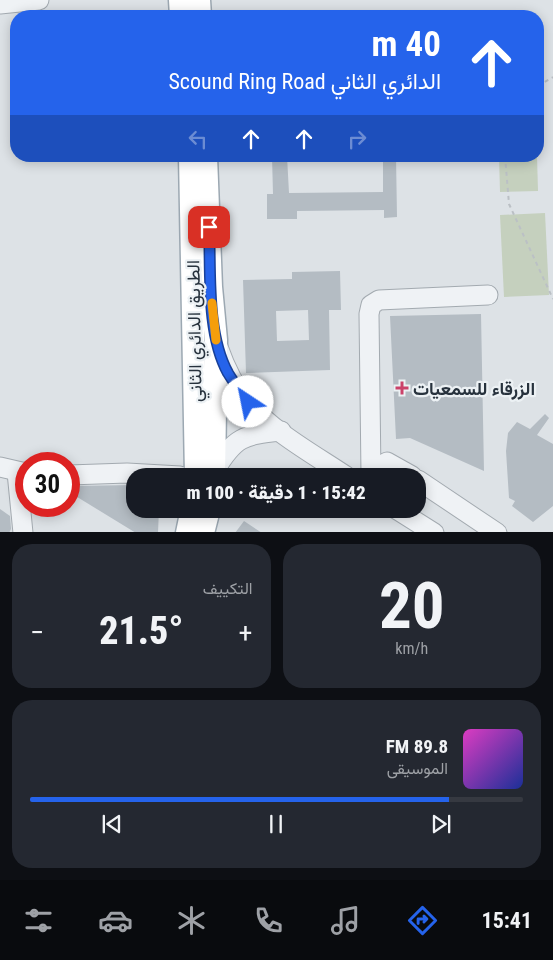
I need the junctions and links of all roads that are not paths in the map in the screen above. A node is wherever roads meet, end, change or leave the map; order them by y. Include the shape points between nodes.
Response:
1 (32, 0) edge
2 (0, 4) edge
3 (191, 162) edge
4 (206, 162) edge
5 (202, 288) junction
6 (488, 295) dead end
7 (216, 340) junction
8 (281, 431) junction
9 (208, 468) edge
10 (209, 468) edge
11 (213, 468) edge
12 (334, 468) edge
13 (371, 468) edge
14 (377, 468) edge
15 (397, 468) edge
16 (14, 470) edge
17 (126, 474) edge
18 (80, 475) edge
19 (426, 485) edge
20 (190, 518) edge
21 (206, 518) edge
22 (411, 518) edge
23 (23, 532) edge
24 (186, 532) edge
25 (203, 532) edge
26 (434, 532) edge
27 (497, 532) edge

1 - 2 street
3 - 5 main road, الطريق الدائري الثاني
4 - 5 main road
5 - 7 main road, الطريق الدائري الثاني
5 - 9 main road, الطريق الدائري الثاني
6 - 13 street via 379,300 371,305
7 - 8 street via 227,372 248,402
7 - 10 main road, الطريق الدائري الثاني via 216,423
8 - 11 street via 249,435 235,442
8 - 12 street
14 - 15 street via 386,462
16 - 23 street
17 - 18 street
19 - 27 street
20 - 24 main road
21 - 25 main road
22 - 26 street

